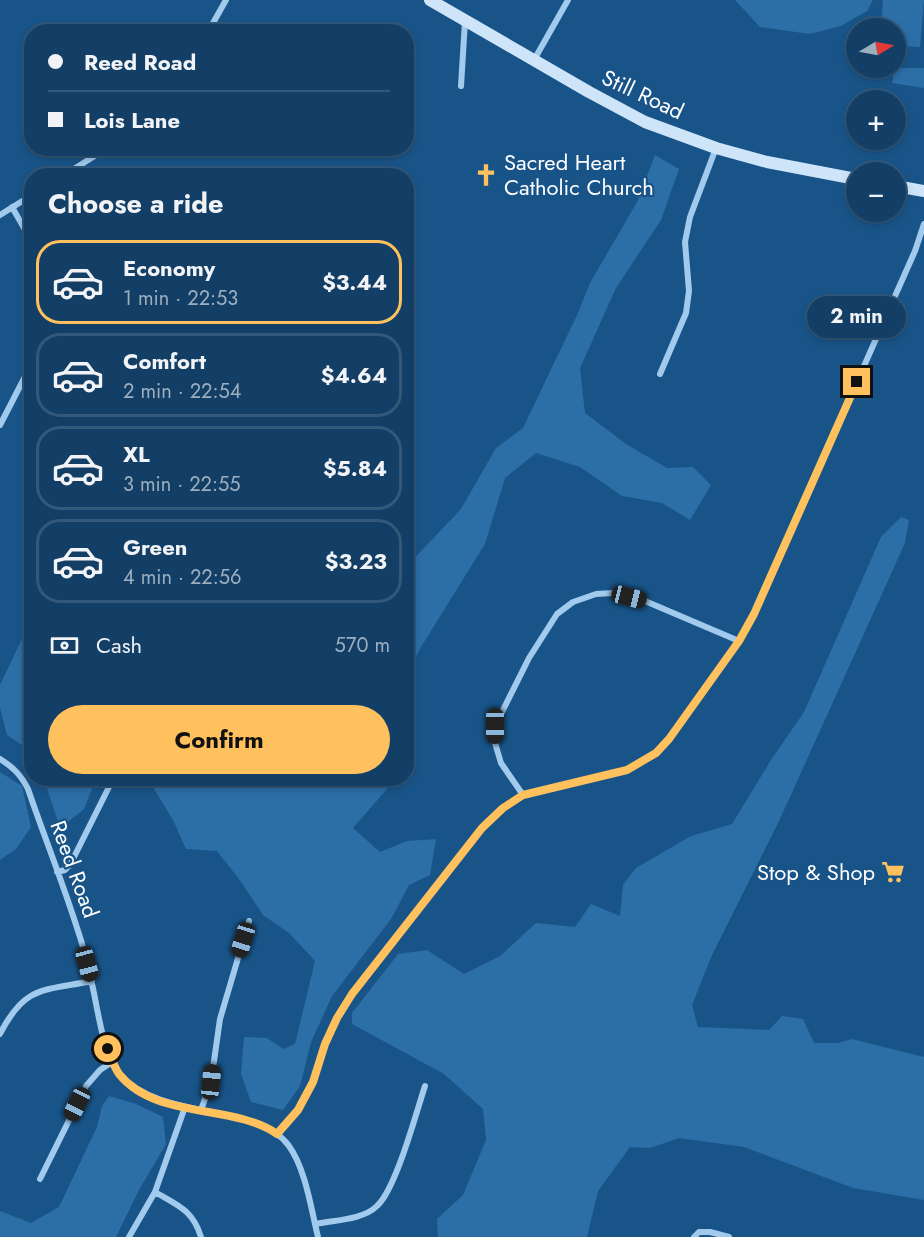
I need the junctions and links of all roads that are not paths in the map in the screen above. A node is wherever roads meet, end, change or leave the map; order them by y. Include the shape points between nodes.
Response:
1 (226, 0) edge
2 (430, 0) edge
3 (568, 0) edge
4 (465, 20) junction
5 (212, 24) edge
6 (534, 60) junction
7 (461, 86) dead end
8 (716, 148) junction
9 (94, 156) edge
10 (76, 168) edge
11 (846, 177) edge
12 (906, 188) edge
13 (924, 191) edge
14 (24, 200) edge
15 (12, 207) junction
16 (0, 215) edge
17 (924, 224) edge
18 (24, 228) edge
19 (660, 374) dead end
20 (24, 378) edge
21 (0, 425) edge
22 (739, 641) junction
23 (0, 759) edge
24 (24, 782) edge
25 (26, 786) edge
26 (110, 786) edge
27 (523, 795) junction
28 (57, 872) junction
29 (249, 921) dead end
30 (92, 981) junction
31 (0, 1034) edge
32 (112, 1062) junction
33 (425, 1086) dead end
34 (185, 1107) junction
35 (201, 1110) junction
36 (277, 1134) junction
37 (40, 1179) dead end
38 (155, 1192) junction
39 (315, 1224) junction
40 (129, 1237) edge
41 (201, 1237) edge
42 (318, 1237) edge
43 (694, 1237) edge
44 (729, 1237) edge

1 - 5 street
2 - 4 main road, Still Road
3 - 6 street
4 - 6 main road, Still Road
4 - 7 street
6 - 8 main road, Still Road via 645,122
8 - 11 main road, Still Road
8 - 19 street via 690,217 685,242 689,291 686,313
9 - 10 street
12 - 13 main road
14 - 15 street
15 - 16 street
15 - 18 street
17 - 22 street
20 - 21 street
22 - 27 street via 656,753 627,770
22 - 27 street via 645,601 613,593 573,602 551,623 495,726 501,763
23 - 24 street, Reed Road via 12,766
25 - 28 street, Reed Road
26 - 28 street via 70,865
27 - 36 street via 482,828 352,994 337,1018 298,1110
28 - 30 street, Reed Road
29 - 35 street via 220,1019 211,1082
30 - 31 street via 34,992 23,999
30 - 32 street, Reed Road
32 - 34 street, Reed Road via 143,1094
32 - 37 street via 86,1086
33 - 39 street via 399,1166 377,1206 362,1215
34 - 35 street, Reed Road
34 - 38 street
35 - 36 street, Reed Road via 250,1122
36 - 39 street, Reed Road via 294,1154
38 - 40 street
38 - 41 street via 192,1216
39 - 42 street, Reed Road
43 - 44 street via 699,1232

